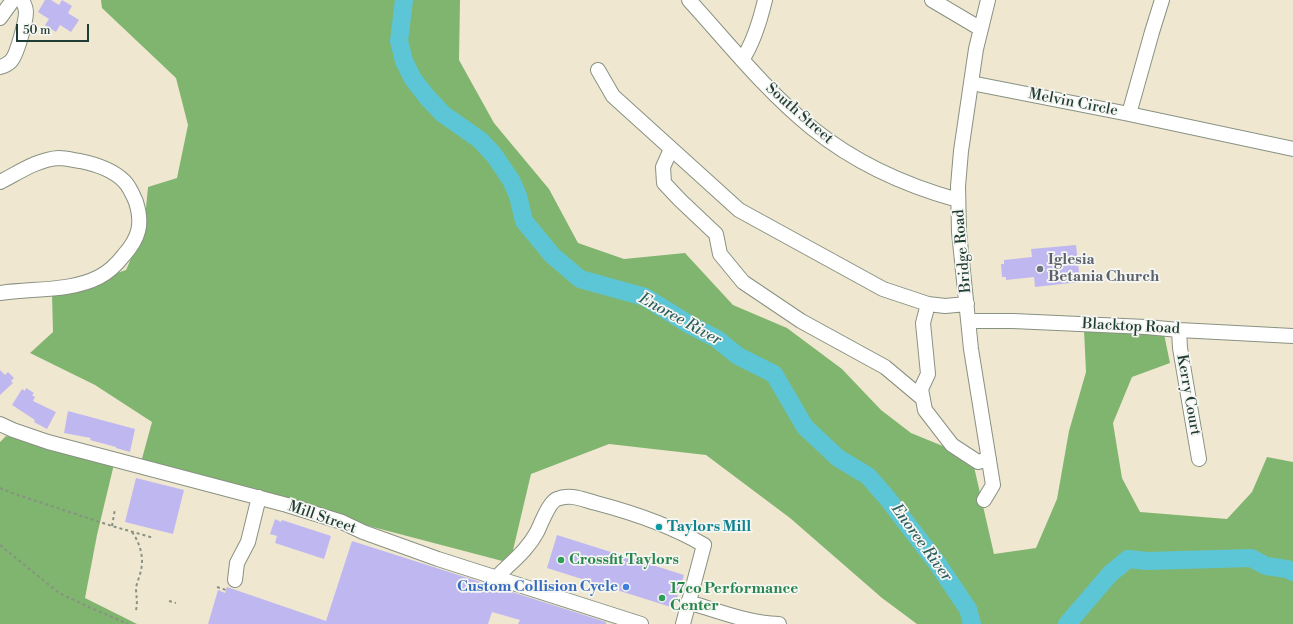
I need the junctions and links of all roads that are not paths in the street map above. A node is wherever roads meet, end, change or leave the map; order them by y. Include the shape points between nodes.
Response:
1 (13, 0) edge
2 (22, 0) edge
3 (689, 0) edge
4 (765, 0) edge
5 (932, 0) edge
6 (988, 0) edge
7 (1162, 0) edge
8 (0, 18) edge
9 (981, 29) junction
10 (742, 60) junction
11 (0, 68) edge
12 (598, 70) dead end
13 (971, 83) junction
14 (1129, 114) junction
15 (671, 149) junction
16 (1293, 150) edge
17 (0, 182) edge
18 (958, 200) junction
19 (0, 293) edge
20 (928, 304) junction
21 (967, 304) junction
22 (968, 321) junction
23 (1179, 330) junction
24 (1292, 333) edge
25 (922, 398) junction
26 (0, 424) edge
27 (988, 459) junction
28 (1199, 459) dead end
29 (258, 497) junction
30 (984, 500) dead end
31 (496, 578) junction
32 (231, 585) road end
33 (688, 602) junction
34 (641, 624) edge
35 (683, 624) edge
36 (779, 624) edge

1 - 8 street
2 - 11 street via 26,14 16,53 11,61
3 - 10 street, South Street
4 - 10 street via 758,28
5 - 9 street
6 - 9 street, Bridge Road
7 - 14 street, Melvin Circle
9 - 13 street, Bridge Road
10 - 18 street, South Street via 794,112 842,149 893,176
12 - 15 street via 613,96
13 - 14 street, Melvin Circle
13 - 18 street, Bridge Road via 961,151
14 - 16 street
15 - 20 street via 739,210 883,288
15 - 25 street via 664,167 664,183 716,234 720,254 743,282 801,321 885,367
17 - 19 street via 36,164 53,159 88,163 101,167 124,181 133,196 140,221 136,239 130,248 116,265 100,277 56,288
18 - 21 street, Bridge Road
20 - 21 street
20 - 25 street via 923,323 928,374 920,389
21 - 22 street, Bridge Road
22 - 23 street, Blacktop Road
22 - 27 street, Bridge Road
23 - 24 street, Blacktop Road
23 - 28 street, Kerry Court
25 - 27 street via 925,410 952,445 978,462
26 - 29 street, Mill Street via 48,442
27 - 30 street, Bridge Road via 993,485
29 - 31 street, Mill Street via 336,520 363,532
29 - 32 street via 248,542 237,563
31 - 33 street via 520,556 556,499 571,496 635,514 687,535 704,545
31 - 34 street, Mill Street
33 - 35 street
33 - 36 street via 754,621

